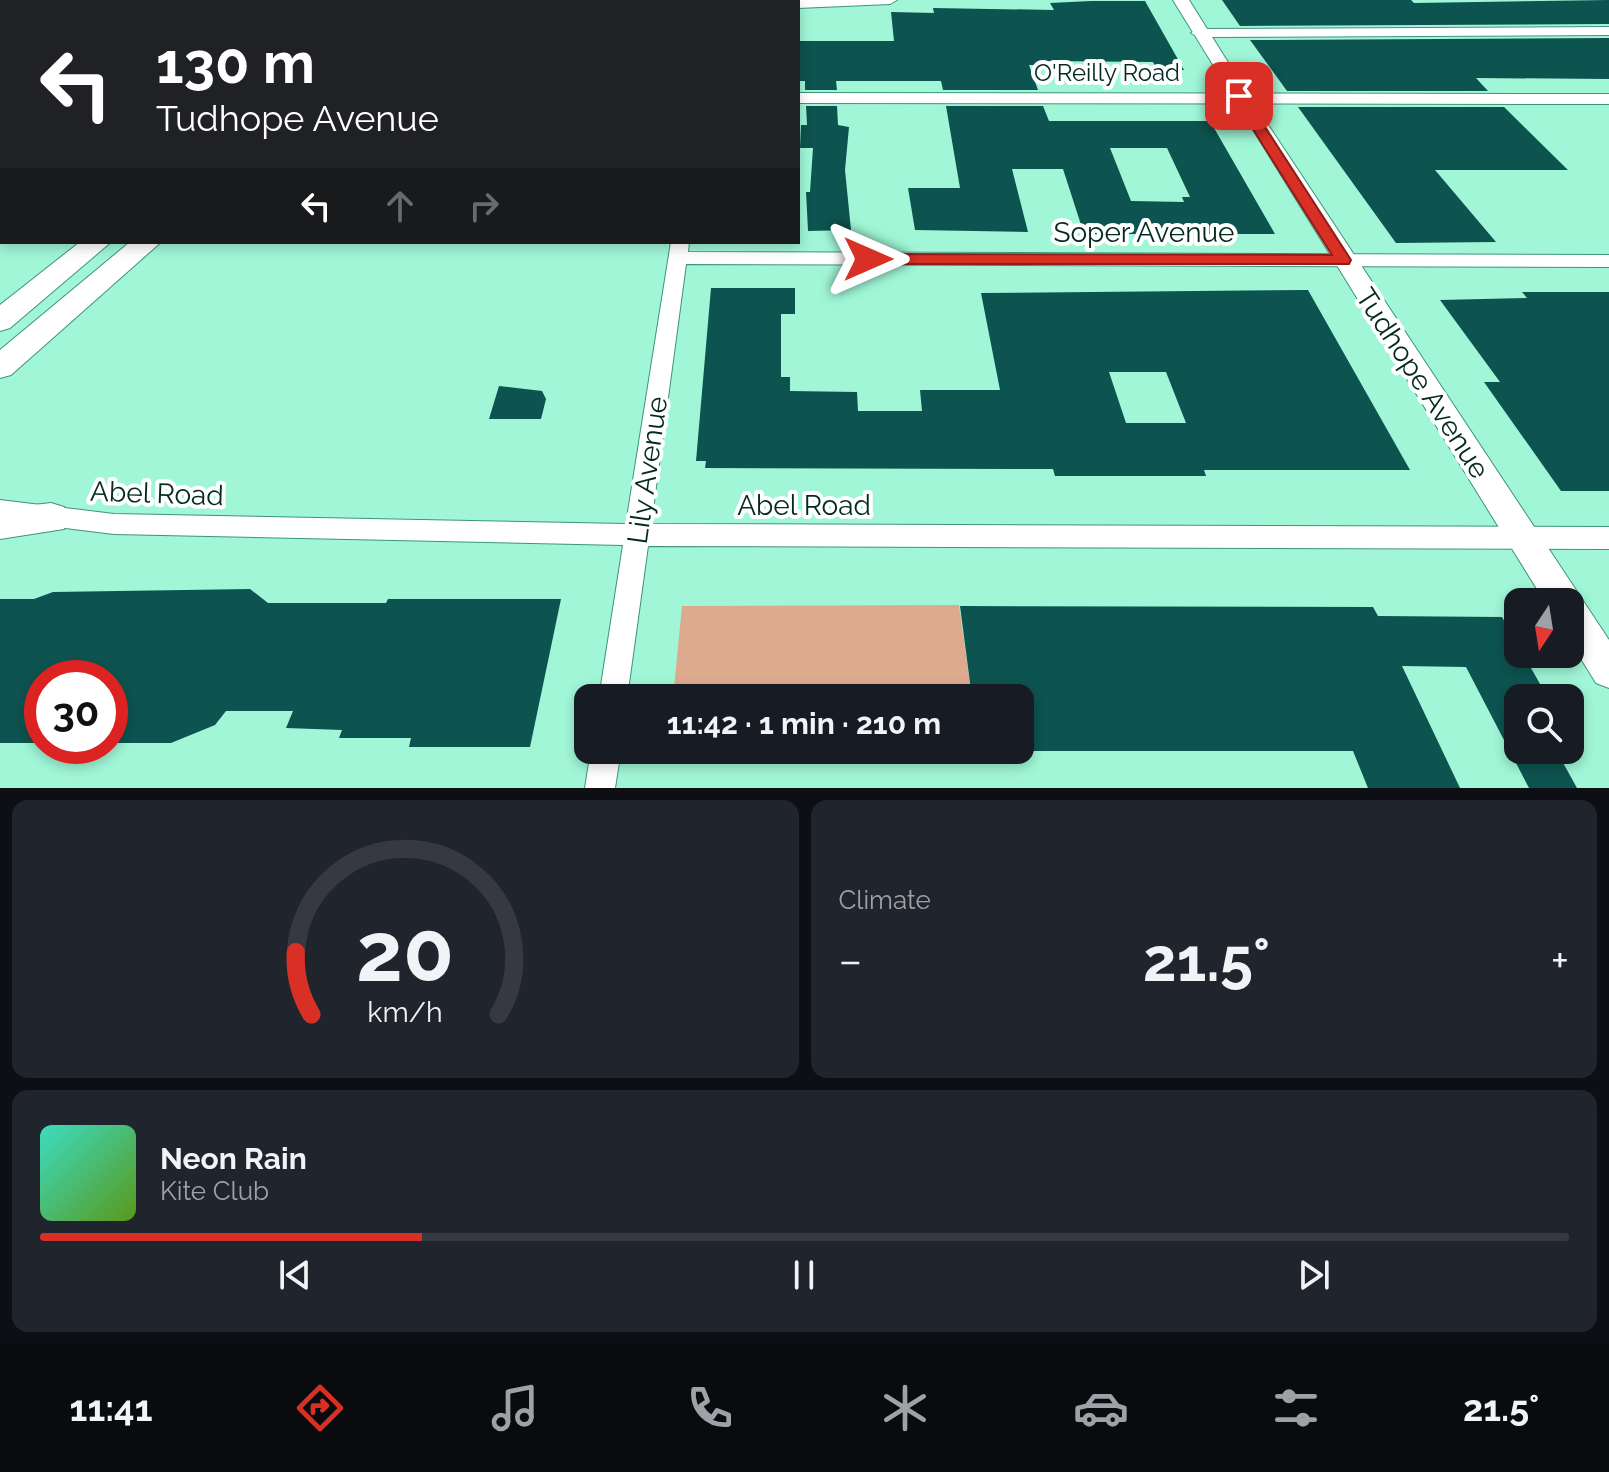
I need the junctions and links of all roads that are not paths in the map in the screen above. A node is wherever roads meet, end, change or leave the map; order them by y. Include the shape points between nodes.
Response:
1 (890, 0) edge
2 (1181, 0) edge
3 (800, 4) edge
4 (1609, 31) edge
5 (1198, 33) junction
6 (1239, 96) junction
7 (800, 98) edge
8 (1609, 99) edge
9 (95, 244) edge
10 (145, 244) edge
11 (679, 250) edge
12 (1343, 260) junction
13 (1609, 261) edge
14 (0, 321) edge
15 (0, 367) edge
16 (0, 510) edge
17 (51, 518) junction
18 (0, 524) edge
19 (637, 535) junction
20 (1523, 538) junction
21 (1609, 538) edge
22 (1555, 588) edge
23 (1584, 633) edge
24 (1609, 671) edge
25 (615, 684) edge
26 (604, 764) edge
27 (600, 788) edge

1 - 3 street
2 - 5 street, Tudhope Avenue
4 - 5 street
5 - 6 street, Tudhope Avenue
6 - 7 street, O'Reilly Road
6 - 8 street, O'Reilly Road
6 - 12 street, Tudhope Avenue
9 - 14 main road
10 - 15 main road
11 - 12 street, Soper Avenue
11 - 19 street, Lily Avenue
12 - 13 street, Soper Avenue
12 - 20 street, Tudhope Avenue
16 - 17 street, Abel Road
17 - 18 main road
17 - 19 street, Abel Road via 114,524
19 - 20 street, Abel Road
19 - 25 street, Lily Avenue
20 - 21 street, Abel Road
20 - 22 street, Tudhope Avenue
23 - 24 street
26 - 27 street

